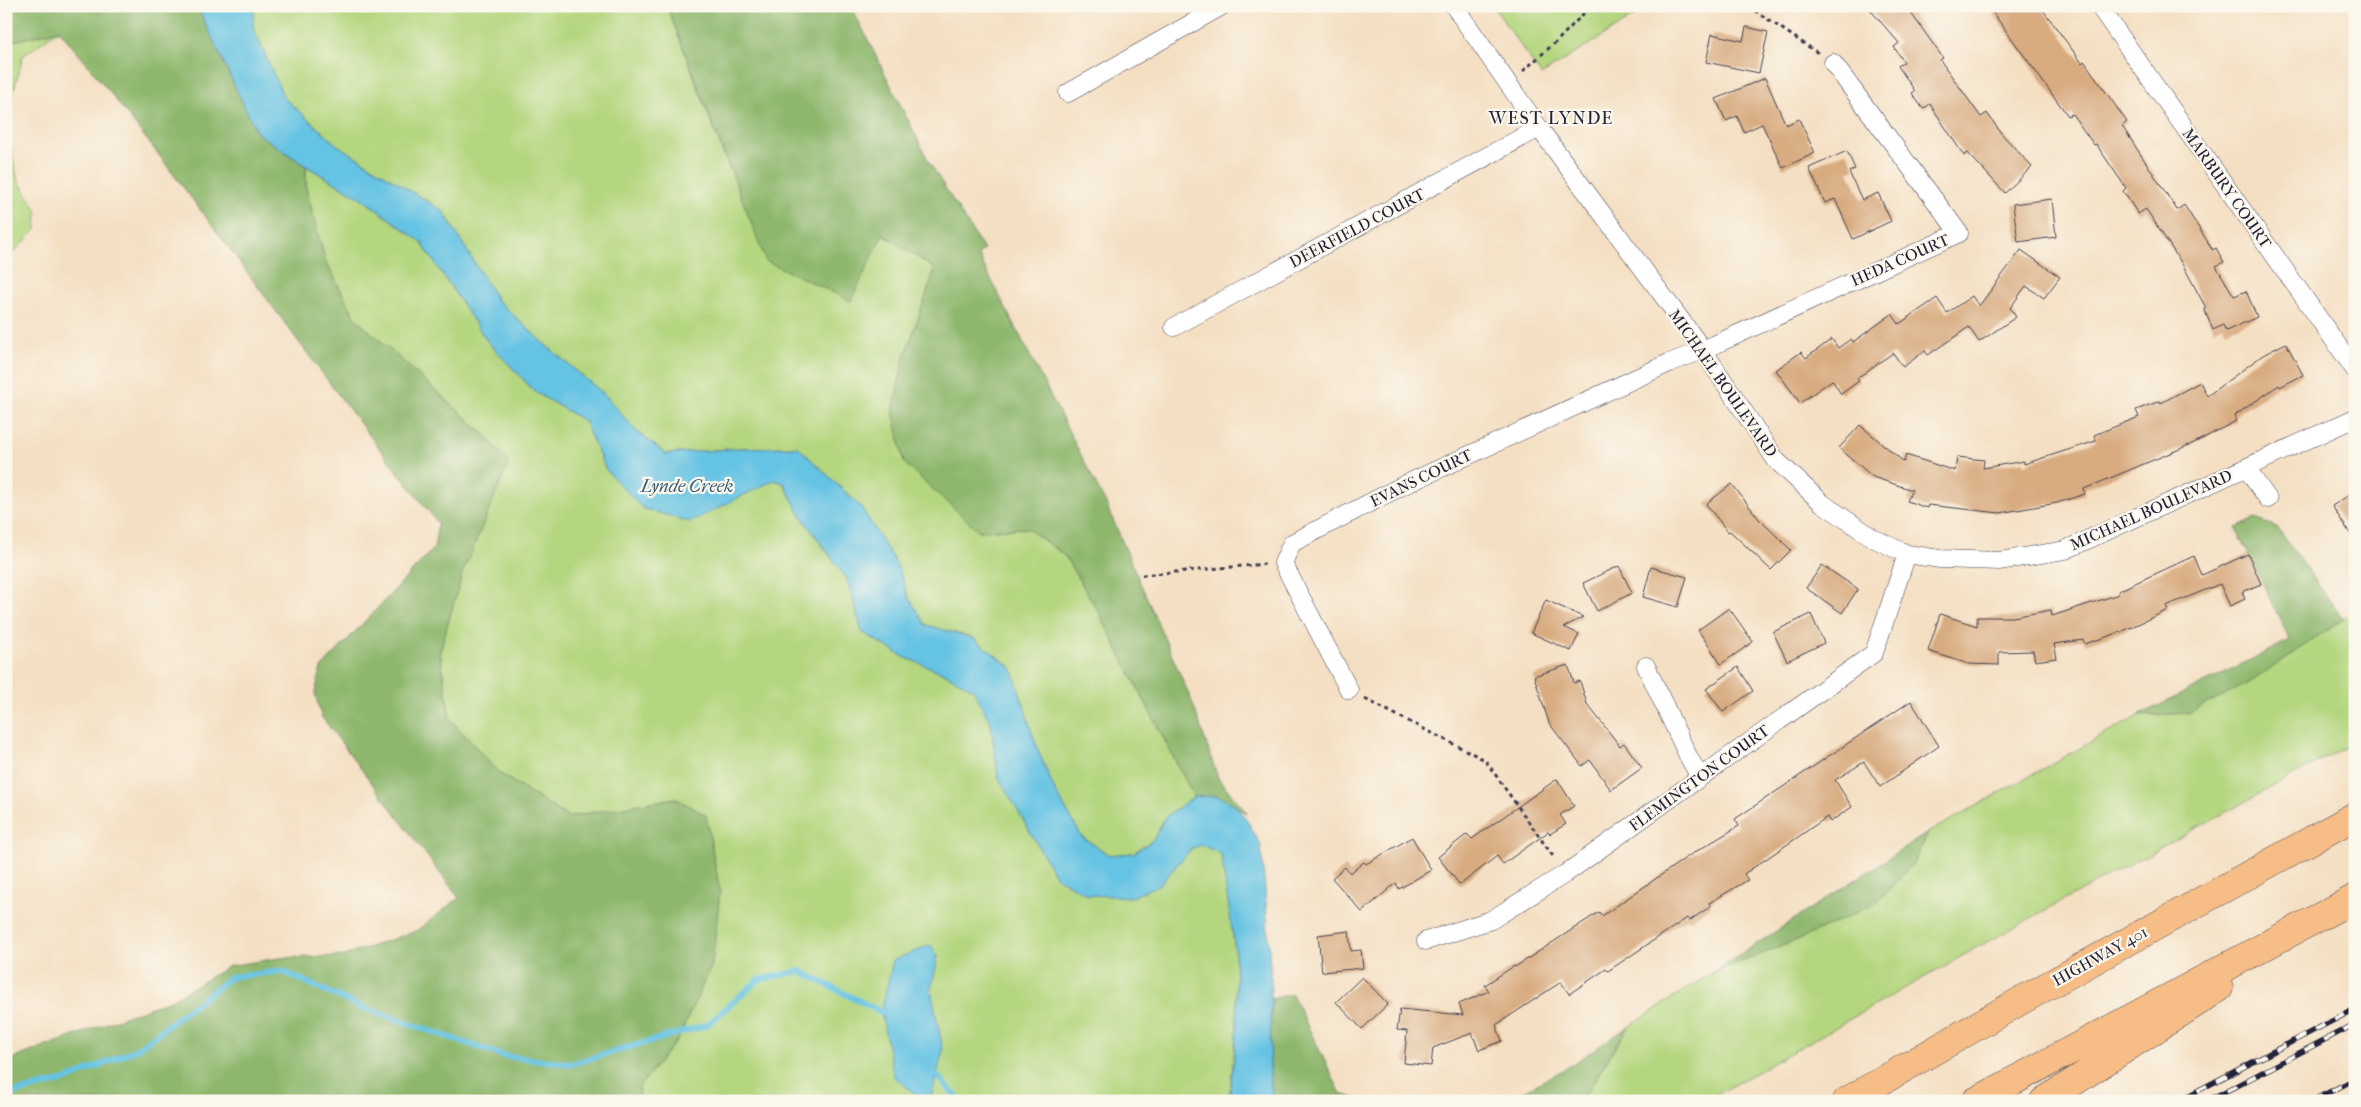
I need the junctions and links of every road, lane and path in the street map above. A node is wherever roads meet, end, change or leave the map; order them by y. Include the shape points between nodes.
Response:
1 (1222, 6) edge
2 (1454, 6) edge
3 (1591, 6) edge
4 (1748, 6) edge
5 (2099, 6) edge
6 (1833, 63) joint
7 (1509, 83) junction
8 (1068, 93) dead end
9 (1539, 128) junction
10 (1174, 328) dead end
11 (1703, 350) junction
12 (2355, 370) edge
13 (2355, 418) edge
14 (2246, 468) junction
15 (2268, 499) dead end
16 (1907, 554) junction
17 (1282, 563) junction
18 (1142, 575) dead end
19 (1646, 666) dead end
20 (1349, 690) joint
21 (1700, 777) junction
22 (2355, 816) edge
23 (1565, 874) junction
24 (2355, 898) edge
25 (2331, 910) junction
26 (1426, 941) dead end
27 (1847, 1101) edge
28 (1976, 1101) edge
29 (2044, 1101) edge

1 - 8 street
2 - 7 street, MICHAEL BOULEVARD
3 - 7 path
4 - 6 path
5 - 12 street, MARBURY COURT
6 - 11 street, HEDA COURT via 1959,233
7 - 9 street, MICHAEL BOULEVARD
9 - 10 street, DEERFIELD COURT
9 - 11 street, MICHAEL BOULEVARD
11 - 16 street, MICHAEL BOULEVARD via 1776,460 1822,503 1873,538
11 - 17 street, EVANS COURT via 1402,486 1292,542
13 - 14 street, MICHAEL BOULEVARD
14 - 15 street
14 - 16 street, MICHAEL BOULEVARD via 2065,550 2000,561 1940,559
16 - 21 street, FLEMINGTON COURT via 1874,653
17 - 18 path
17 - 20 street
19 - 21 street
20 - 23 path via 1485,760
21 - 23 street, FLEMINGTON COURT
22 - 27 highway, HIGHWAY 401
23 - 26 street, FLEMINGTON COURT via 1491,920
24 - 25 highway
25 - 28 highway
25 - 29 highway via 2205,998

